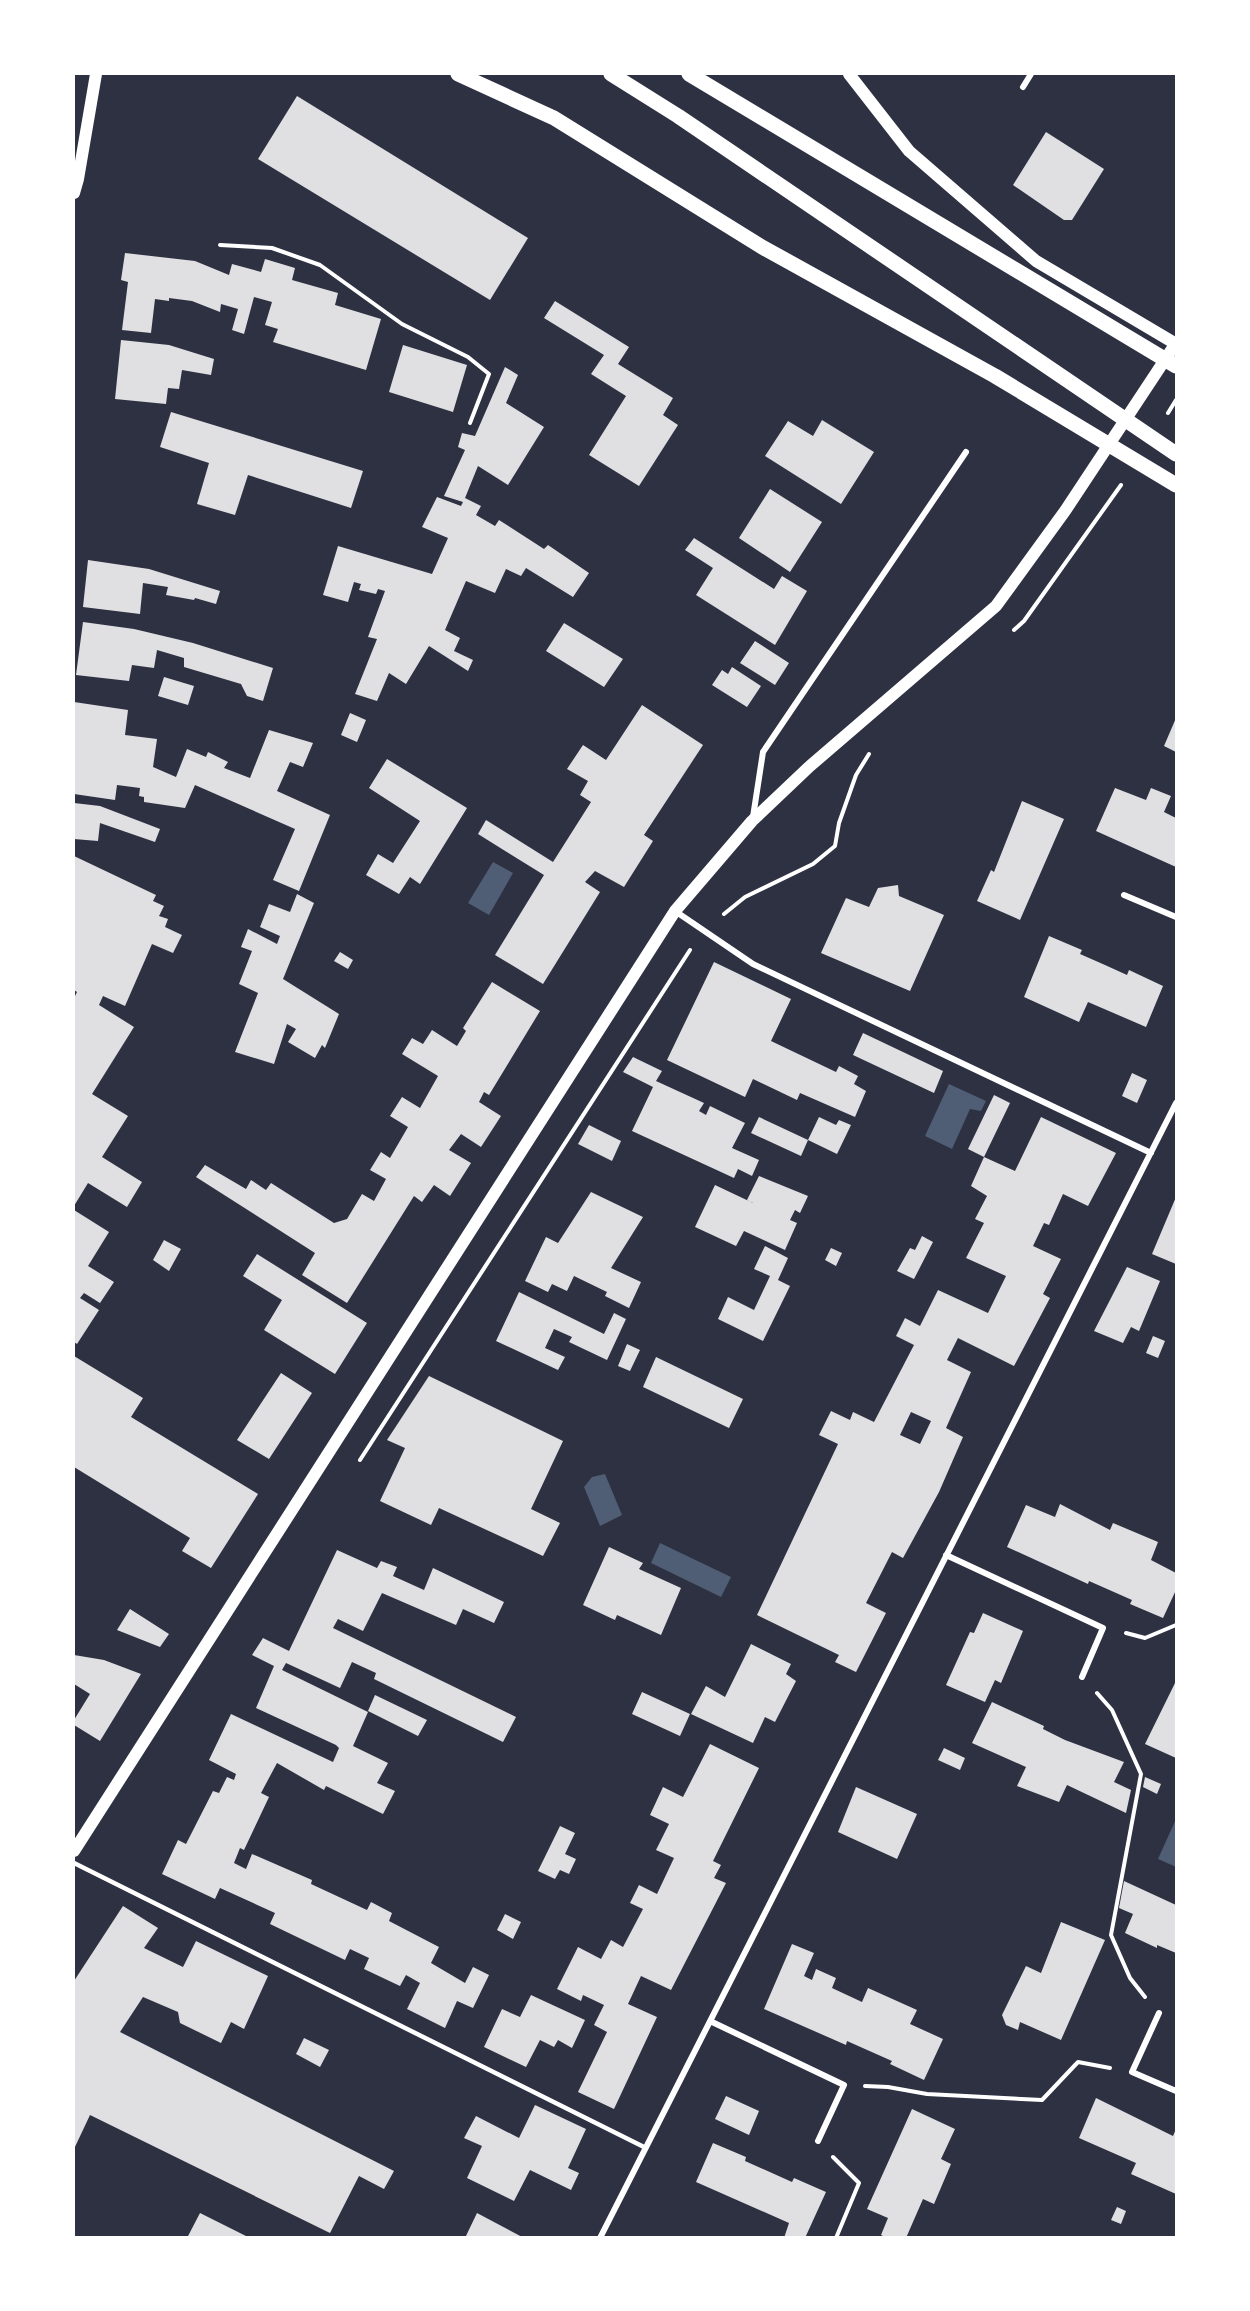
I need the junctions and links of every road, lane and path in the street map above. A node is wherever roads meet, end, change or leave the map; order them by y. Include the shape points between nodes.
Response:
1 (96, 74) edge
2 (458, 74) edge
3 (611, 74) edge
4 (689, 74) edge
5 (849, 74) edge
6 (1031, 74) edge
7 (1023, 87) dead end
8 (74, 193) edge
9 (220, 245) dead end
10 (1176, 343) edge
11 (1176, 349) edge
12 (1176, 366) edge
13 (470, 423) dead end
14 (966, 452) dead end
15 (1176, 453) edge
16 (1176, 485) edge
17 (1092, 529) dead end
18 (1007, 636) dead end
19 (877, 748) dead end
20 (752, 821) junction
21 (1125, 895) dead end
22 (675, 911) junction
23 (1176, 917) edge
24 (703, 930) junction
25 (1176, 1103) edge
26 (1151, 1153) junction
27 (358, 1462) dead end
28 (946, 1556) junction
29 (1176, 1625) edge
30 (1103, 1628) junction
31 (1082, 1677) joint
32 (74, 1851) edge
33 (74, 1863) edge
34 (1159, 2013) joint
35 (710, 2021) junction
36 (1132, 2072) junction
37 (844, 2085) junction
38 (1176, 2091) edge
39 (818, 2141) joint
40 (646, 2148) junction
41 (600, 2238) edge
42 (836, 2238) edge

1 - 8 main road
2 - 16 main road via 554,118 762,247 995,376
3 - 15 main road
4 - 12 main road
5 - 11 main road via 909,151 1036,261 1171,341
6 - 7 street
9 - 13 path via 272,248 320,266 402,324 468,357 489,374
10 - 20 main road via 1065,511 996,606
14 - 20 street via 763,752
17 - 18 path via 1024,621
19 - 24 path via 856,776 835,846 813,864 746,897
20 - 22 main road
21 - 23 street
22 - 24 street
22 - 32 main road
24 - 26 street via 753,964
24 - 27 path
25 - 26 street
26 - 28 street
28 - 30 street
28 - 35 street
29 - 30 path via 1145,1638
30 - 31 street
31 - 34 path via 1112,1710 1141,1774 1111,1935 1131,1978
33 - 40 lane
34 - 36 street
35 - 37 street
35 - 40 street
36 - 37 path via 1078,2062 1042,2100
36 - 38 street
37 - 39 street
39 - 42 path via 859,2183
40 - 41 street

